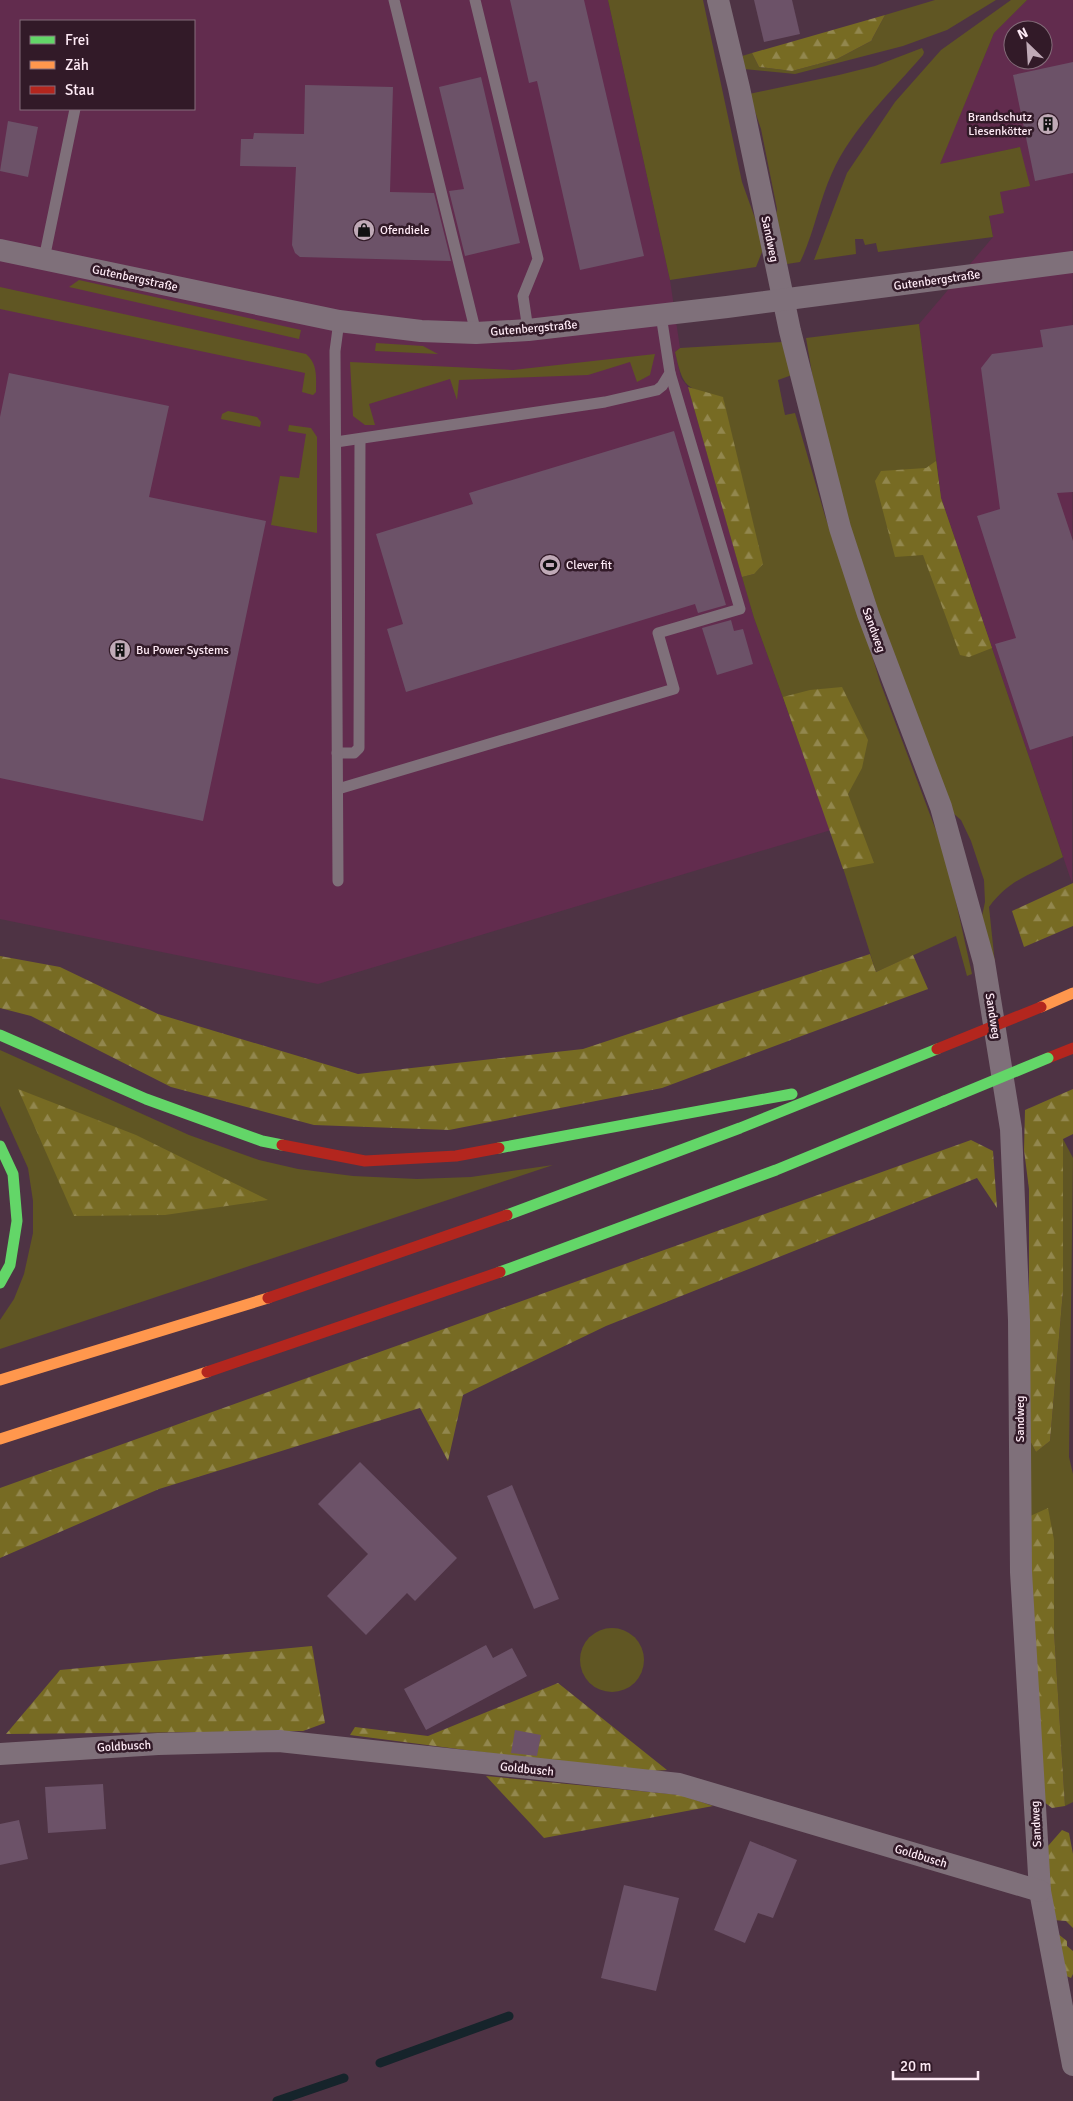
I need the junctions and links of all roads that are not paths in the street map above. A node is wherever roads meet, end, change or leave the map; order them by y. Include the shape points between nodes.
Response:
1 (394, 0) edge
2 (475, 0) edge
3 (718, 0) edge
4 (75, 110) edge
5 (0, 250) edge
6 (44, 259) junction
7 (1073, 262) edge
8 (783, 300) junction
9 (662, 315) junction
10 (339, 321) junction
11 (528, 330) junction
12 (476, 333) junction
13 (670, 373) junction
14 (360, 439) junction
15 (336, 442) junction
16 (338, 754) junction
17 (338, 789) junction
18 (338, 880) dead end
19 (1073, 993) edge
20 (0, 1035) edge
21 (1073, 1048) edge
22 (865, 1080) junction
23 (0, 1146) edge
24 (0, 1283) edge
25 (0, 1380) edge
26 (0, 1439) edge
27 (0, 1754) edge
28 (1040, 1891) junction
29 (1073, 2065) edge

1 - 12 lane
2 - 11 lane via 538,259 523,296
3 - 8 street, Sandweg via 740,88
4 - 6 lane
5 - 6 street, Gutenbergstraße
6 - 10 street, Gutenbergstraße
7 - 8 street, Gutenbergstraße
8 - 9 street, Gutenbergstraße
8 - 28 street, Sandweg via 840,528 868,614 941,807 984,962 1010,1129 1019,1320 1021,1572
9 - 11 street, Gutenbergstraße
9 - 13 lane
10 - 12 street, Gutenbergstraße
10 - 15 lane via 335,351
11 - 12 street, Gutenbergstraße
13 - 14 lane via 657,390 629,397
13 - 17 lane via 740,609 658,634 674,689
14 - 15 lane
14 - 16 lane via 358,748 354,753
15 - 16 lane
16 - 17 lane
17 - 18 lane
19 - 22 highway, bridge
20 - 22 highway via 146,1099 262,1141 365,1161 456,1156
21 - 26 highway, bridge via 886,1127 474,1282
22 - 25 highway via 652,1162 261,1302
23 - 24 highway via 13,1174 17,1221 10,1265
27 - 28 street, Goldbusch via 158,1744 279,1741 680,1784
28 - 29 street, Sandweg

